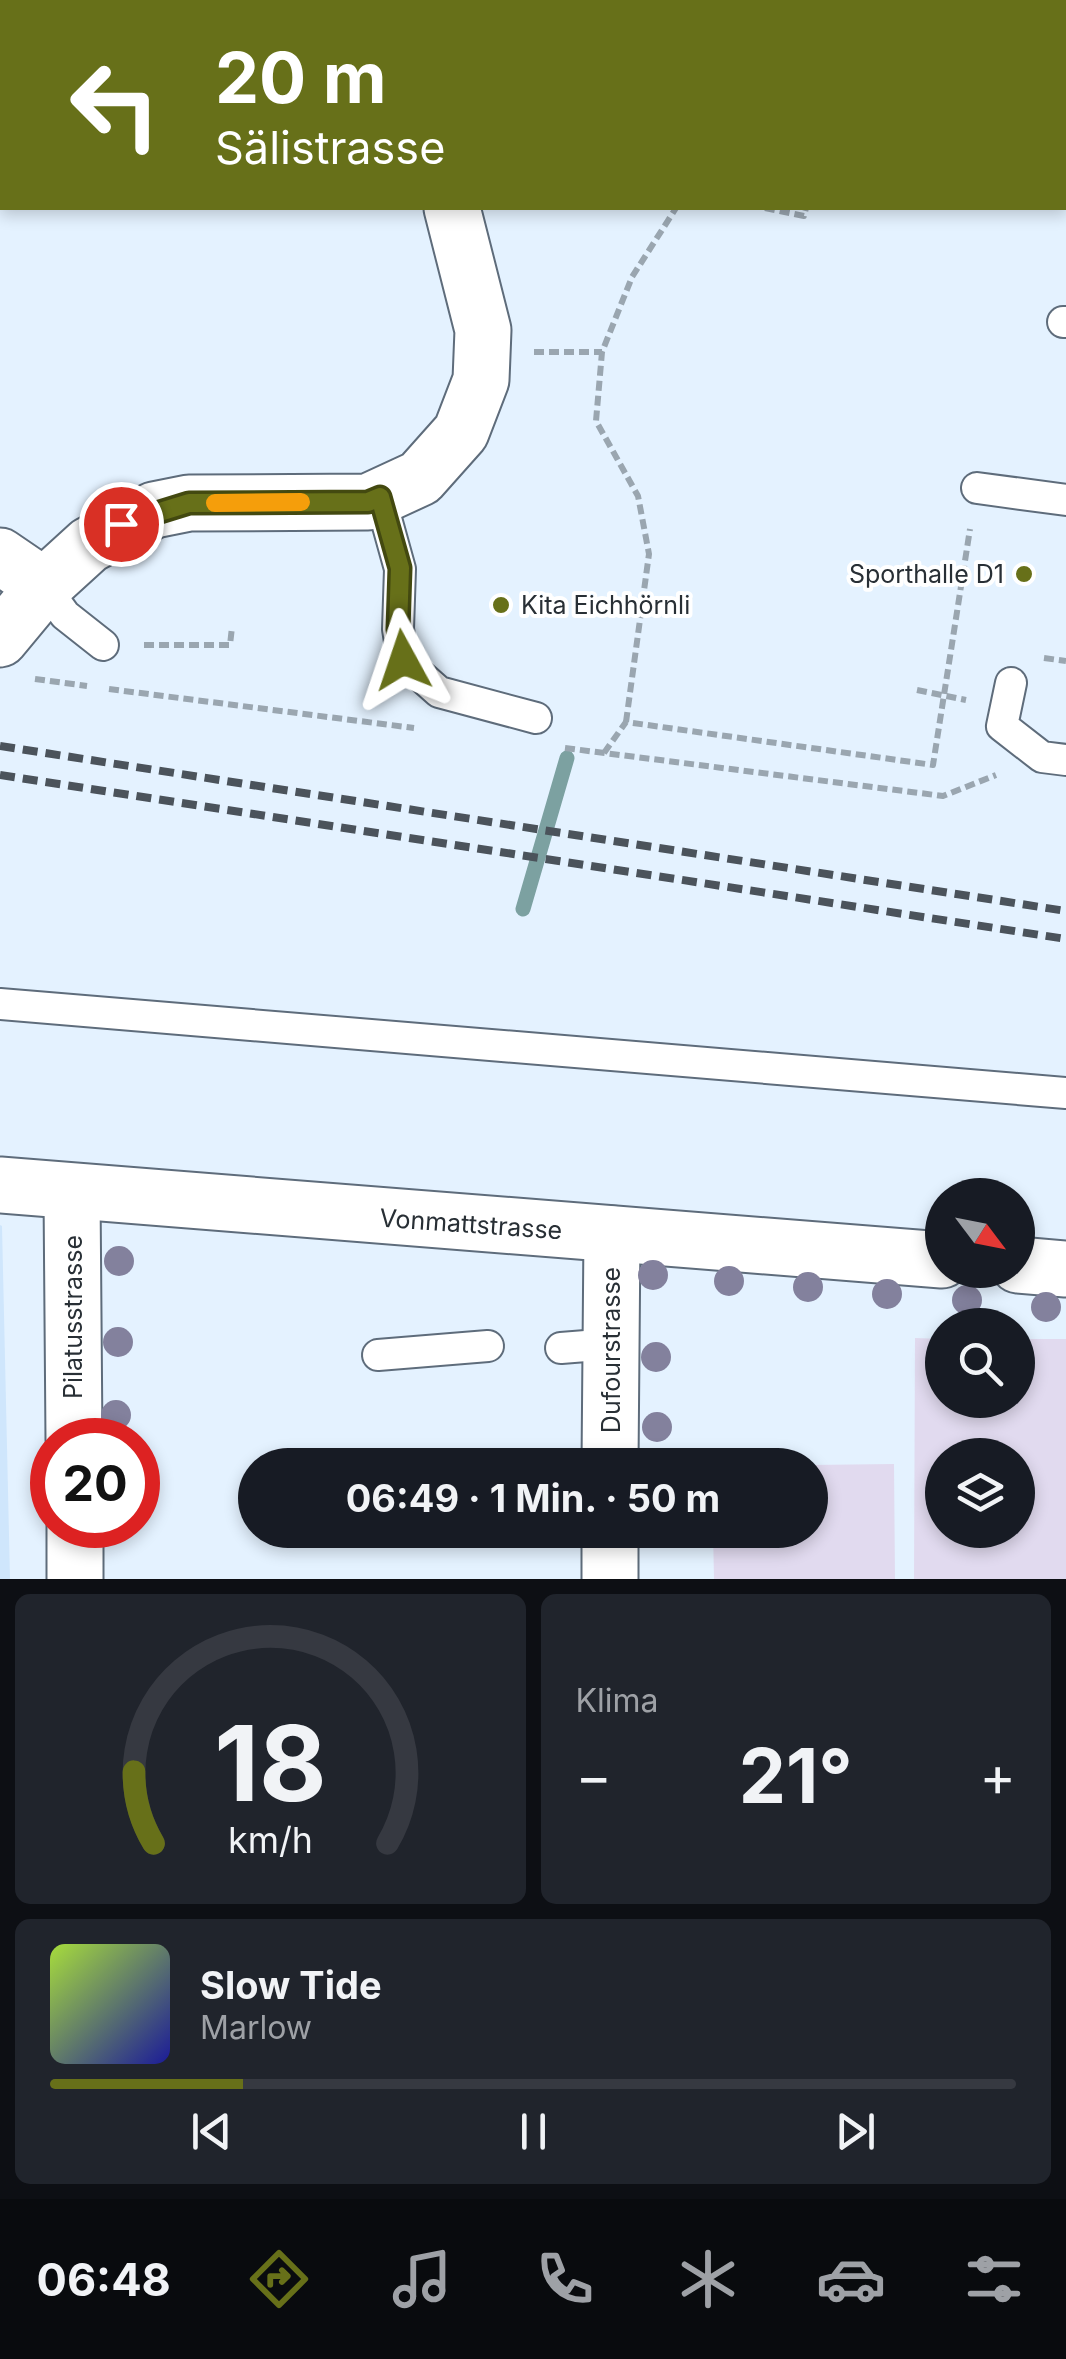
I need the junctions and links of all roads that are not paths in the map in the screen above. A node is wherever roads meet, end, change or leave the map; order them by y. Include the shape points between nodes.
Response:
1 (453, 210) edge
2 (977, 488) road end
3 (380, 497) junction
4 (1066, 500) edge
5 (14, 601) edge
6 (103, 646) road end
7 (1011, 682) dead end
8 (536, 718) dead end
9 (1066, 760) edge
10 (0, 1004) edge
11 (1066, 1093) edge
12 (0, 1185) edge
13 (72, 1193) junction
14 (612, 1234) junction
15 (925, 1259) edge
16 (1035, 1267) edge
17 (1066, 1269) edge
18 (488, 1346) dead end
19 (378, 1355) dead end
20 (74, 1418) edge
21 (607, 1448) edge
22 (74, 1548) edge
23 (610, 1548) edge
24 (75, 1579) edge
25 (610, 1579) edge

1 - 3 street via 483,330 481,380 461,432 420,478
2 - 4 lane
3 - 5 street via 154,510 89,544
3 - 8 lane via 400,568 403,660 439,692
5 - 6 lane via 66,615
7 - 9 lane via 1002,726 1042,757
10 - 11 lane
12 - 13 street, Vonmattstrasse
13 - 14 street, Vonmattstrasse
13 - 20 street, Pilatusstrasse
14 - 15 street, Vonmattstrasse
14 - 21 street, Dufourstrasse via 586,1346
16 - 17 street
18 - 19 lane
22 - 24 street
23 - 25 street

